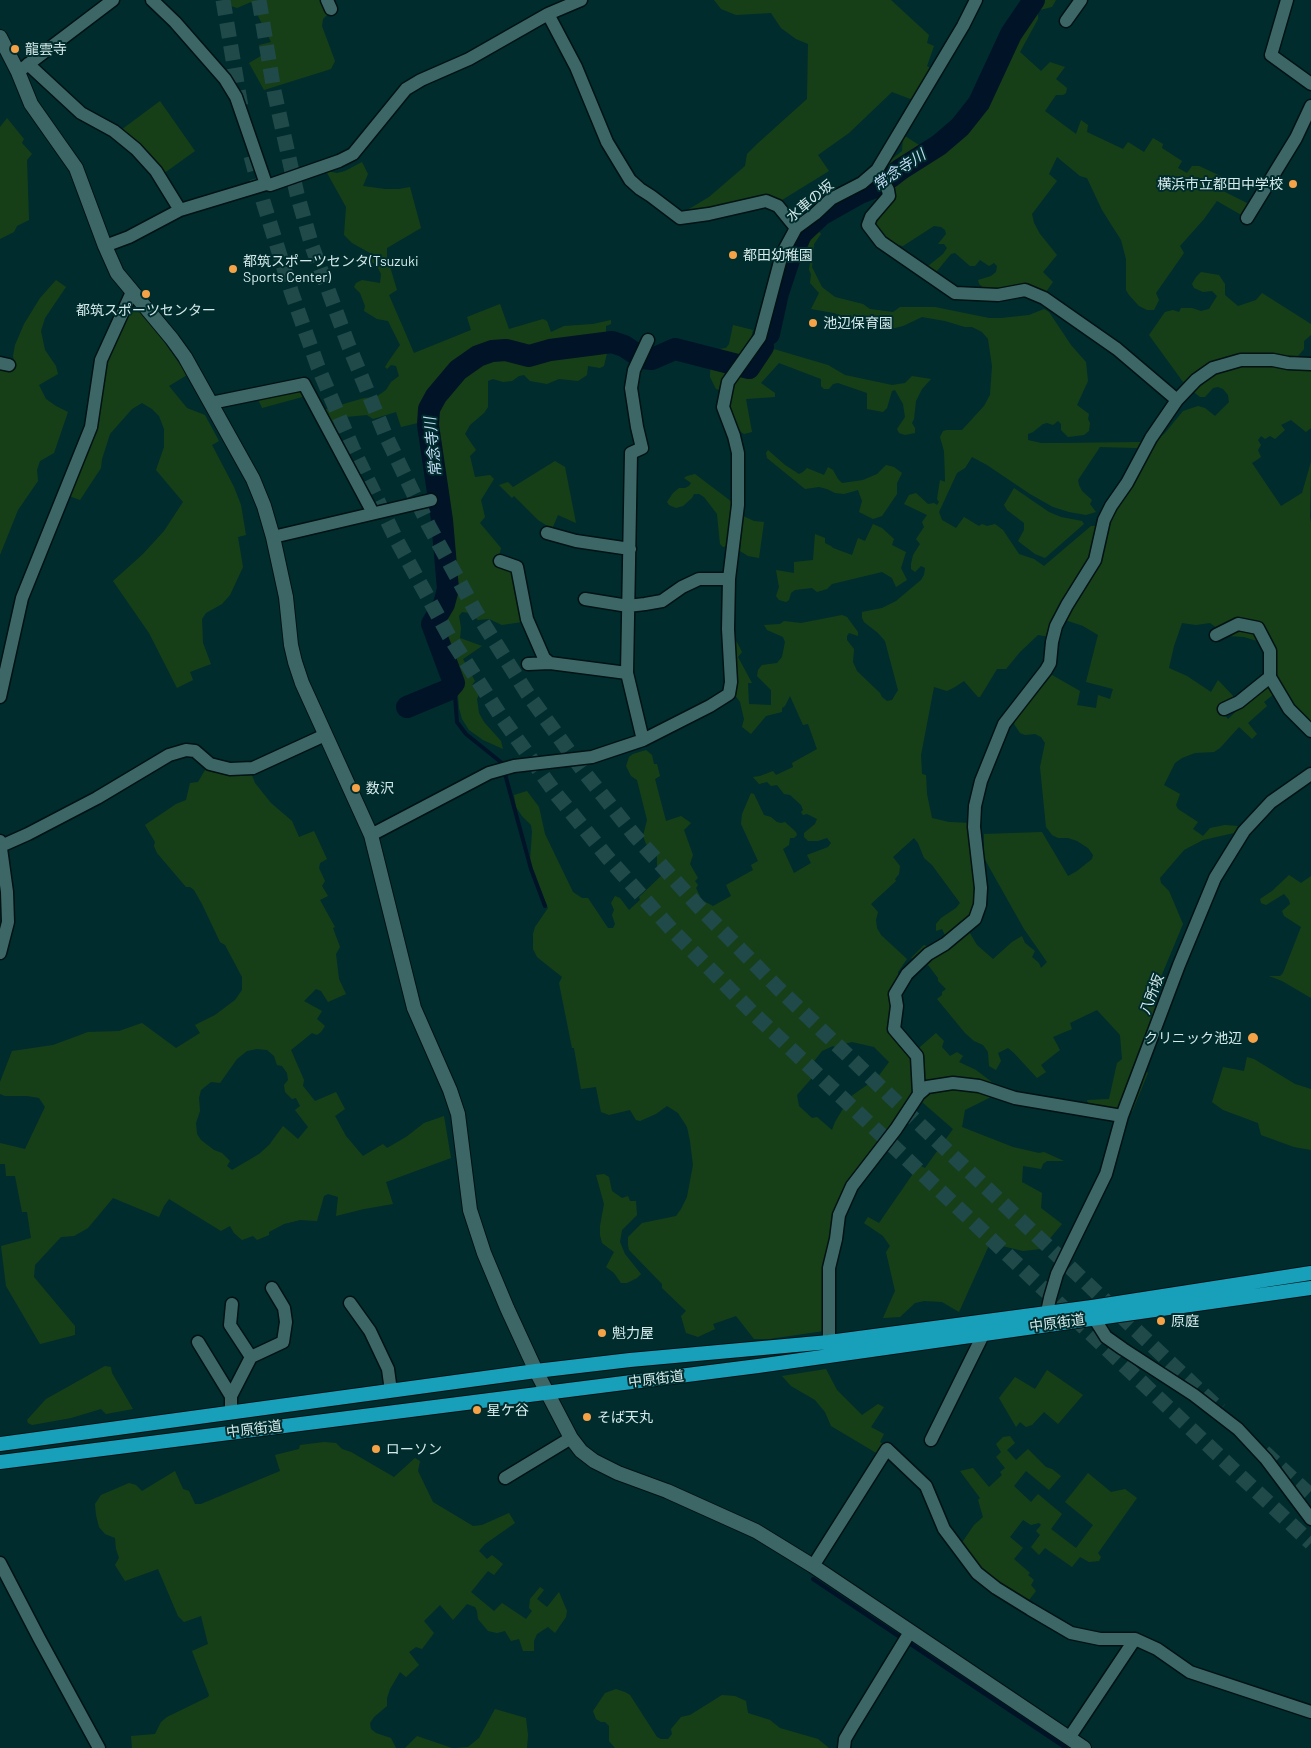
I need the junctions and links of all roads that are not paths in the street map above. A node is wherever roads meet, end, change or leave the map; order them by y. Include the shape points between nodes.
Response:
1 (113, 0) edge
2 (152, 0) edge
3 (581, 0) edge
4 (976, 0) edge
5 (1081, 0) edge
6 (1286, 0) edge
7 (561, 4) edge
8 (548, 14) junction
9 (1066, 21) dead end
10 (0, 37) edge
11 (23, 68) junction
12 (1311, 84) edge
13 (1311, 106) edge
14 (883, 180) junction
15 (266, 184) junction
16 (180, 210) junction
17 (1248, 218) dead end
18 (796, 228) junction
19 (105, 246) junction
20 (132, 292) junction
21 (648, 340) dead end
22 (1311, 364) edge
23 (1178, 400) junction
24 (211, 403) junction
25 (431, 500) dead end
26 (373, 513) junction
27 (547, 533) dead end
28 (273, 537) junction
29 (630, 549) junction
30 (500, 561) dead end
31 (729, 579) junction
32 (585, 599) dead end
33 (628, 606) junction
34 (1216, 635) dead end
35 (550, 663) junction
36 (528, 664) dead end
37 (627, 673) junction
38 (1270, 677) junction
39 (0, 698) edge
40 (1224, 709) dead end
41 (1311, 731) edge
42 (325, 735) junction
43 (643, 740) junction
44 (1311, 774) edge
45 (371, 835) junction
46 (0, 844) edge
47 (0, 953) edge
48 (919, 1094) junction
49 (1122, 1116) junction
50 (1311, 1273) edge
51 (272, 1288) dead end
52 (1311, 1288) edge
53 (350, 1303) dead end
54 (232, 1304) dead end
55 (1048, 1312) junction
56 (1093, 1313) junction
57 (984, 1333) junction
58 (198, 1342) dead end
59 (829, 1342) junction
60 (251, 1356) junction
61 (536, 1371) junction
62 (391, 1391) junction
63 (547, 1393) junction
64 (230, 1396) junction
65 (231, 1412) junction
66 (571, 1438) junction
67 (931, 1440) dead end
68 (0, 1444) edge
69 (0, 1462) edge
70 (505, 1478) dead end
71 (1311, 1519) edge
72 (0, 1563) edge
73 (813, 1566) junction
74 (910, 1632) junction
75 (1135, 1639) junction
76 (1311, 1712) edge
77 (1068, 1738) junction
78 (99, 1748) edge
79 (844, 1748) edge
80 (1084, 1748) edge

1 - 11 street
2 - 15 street via 225,79 236,97
3 - 7 street
4 - 14 street, 水車の坂
5 - 9 street
6 - 12 street via 1271,55
7 - 8 street
8 - 15 street via 470,59 406,89 353,154
8 - 18 street via 576,67 607,142 630,180 640,189 680,218 766,201 778,206
10 - 11 street
11 - 16 street via 81,113 114,131 136,149 156,171
11 - 19 street via 31,104 76,168
13 - 17 street via 1296,138
14 - 18 street, 水車の坂 via 862,183 831,199
14 - 23 street via 888,196 868,225 881,242 955,293 998,295 1025,290 1044,298 1117,349
15 - 16 street
16 - 19 street
18 - 31 street, 水車の坂 via 782,254 760,336 728,382 725,394 723,406 738,453 738,505
19 - 20 street via 117,273
20 - 24 street via 185,357
20 - 39 street via 101,360 92,427 22,598
21 - 29 street via 634,370 631,388 642,448 631,452
22 - 23 street via 1241,360 1213,368 1196,380
23 - 48 street via 1151,438 1111,506 1104,520 1096,560 1056,626 1050,662 1004,724 981,781 974,827 981,888 980,905 974,919 928,954 907,974 895,994 894,1029 917,1056
24 - 26 street via 304,384
24 - 28 street via 254,479
25 - 26 street
26 - 28 street
27 - 29 street
28 - 42 street via 295,662
29 - 33 street
30 - 35 street via 516,567 527,619 544,658
31 - 33 street via 699,579 662,601
31 - 43 street, 水車の坂 via 729,694
32 - 33 street
33 - 37 street
34 - 38 street via 1238,624 1258,628 1270,651
35 - 36 street
35 - 37 street
37 - 43 street
38 - 40 street via 1239,702
38 - 41 street via 1289,709
42 - 45 street
42 - 46 street via 253,768 230,769 210,764 195,751 169,755 97,798 28,834
43 - 45 street via 592,757 514,766 489,773
44 - 49 street, 八所坂 via 1271,802 1244,832 1215,878
45 - 61 street via 414,1008 458,1114 470,1210 506,1308
46 - 47 street via 8,922
48 - 49 street via 927,1086 953,1083 979,1086 1015,1098
48 - 59 street via 852,1186 839,1215 829,1268
49 - 55 street, 八所坂 via 1106,1174 1057,1274
50 - 56 main road, 中原街道
51 - 60 street via 284,1308 283,1342
52 - 56 main road, 中原街道
53 - 62 street via 370,1331 388,1369
54 - 60 street via 230,1325
55 - 56 main road, 中原街道
55 - 59 main road, 中原街道
56 - 57 main road, 中原街道
56 - 71 street via 1111,1341 1194,1395 1238,1429 1266,1459
57 - 63 main road, 中原街道
57 - 67 street
58 - 64 street
59 - 61 main road, 中原街道
60 - 64 street
61 - 62 main road, 中原街道
61 - 63 street
62 - 65 main road, 中原街道
63 - 66 street
63 - 69 main road, 中原街道
64 - 65 street
65 - 68 main road, 中原街道
66 - 70 street
66 - 73 street via 594,1461 756,1531
72 - 78 street
73 - 74 street
73 - 75 street via 887,1449 926,1486 944,1529 977,1573 996,1588 1072,1633 1100,1639
74 - 77 street
74 - 79 street via 852,1727
75 - 76 street via 1157,1649 1190,1672
75 - 77 street
77 - 80 street

